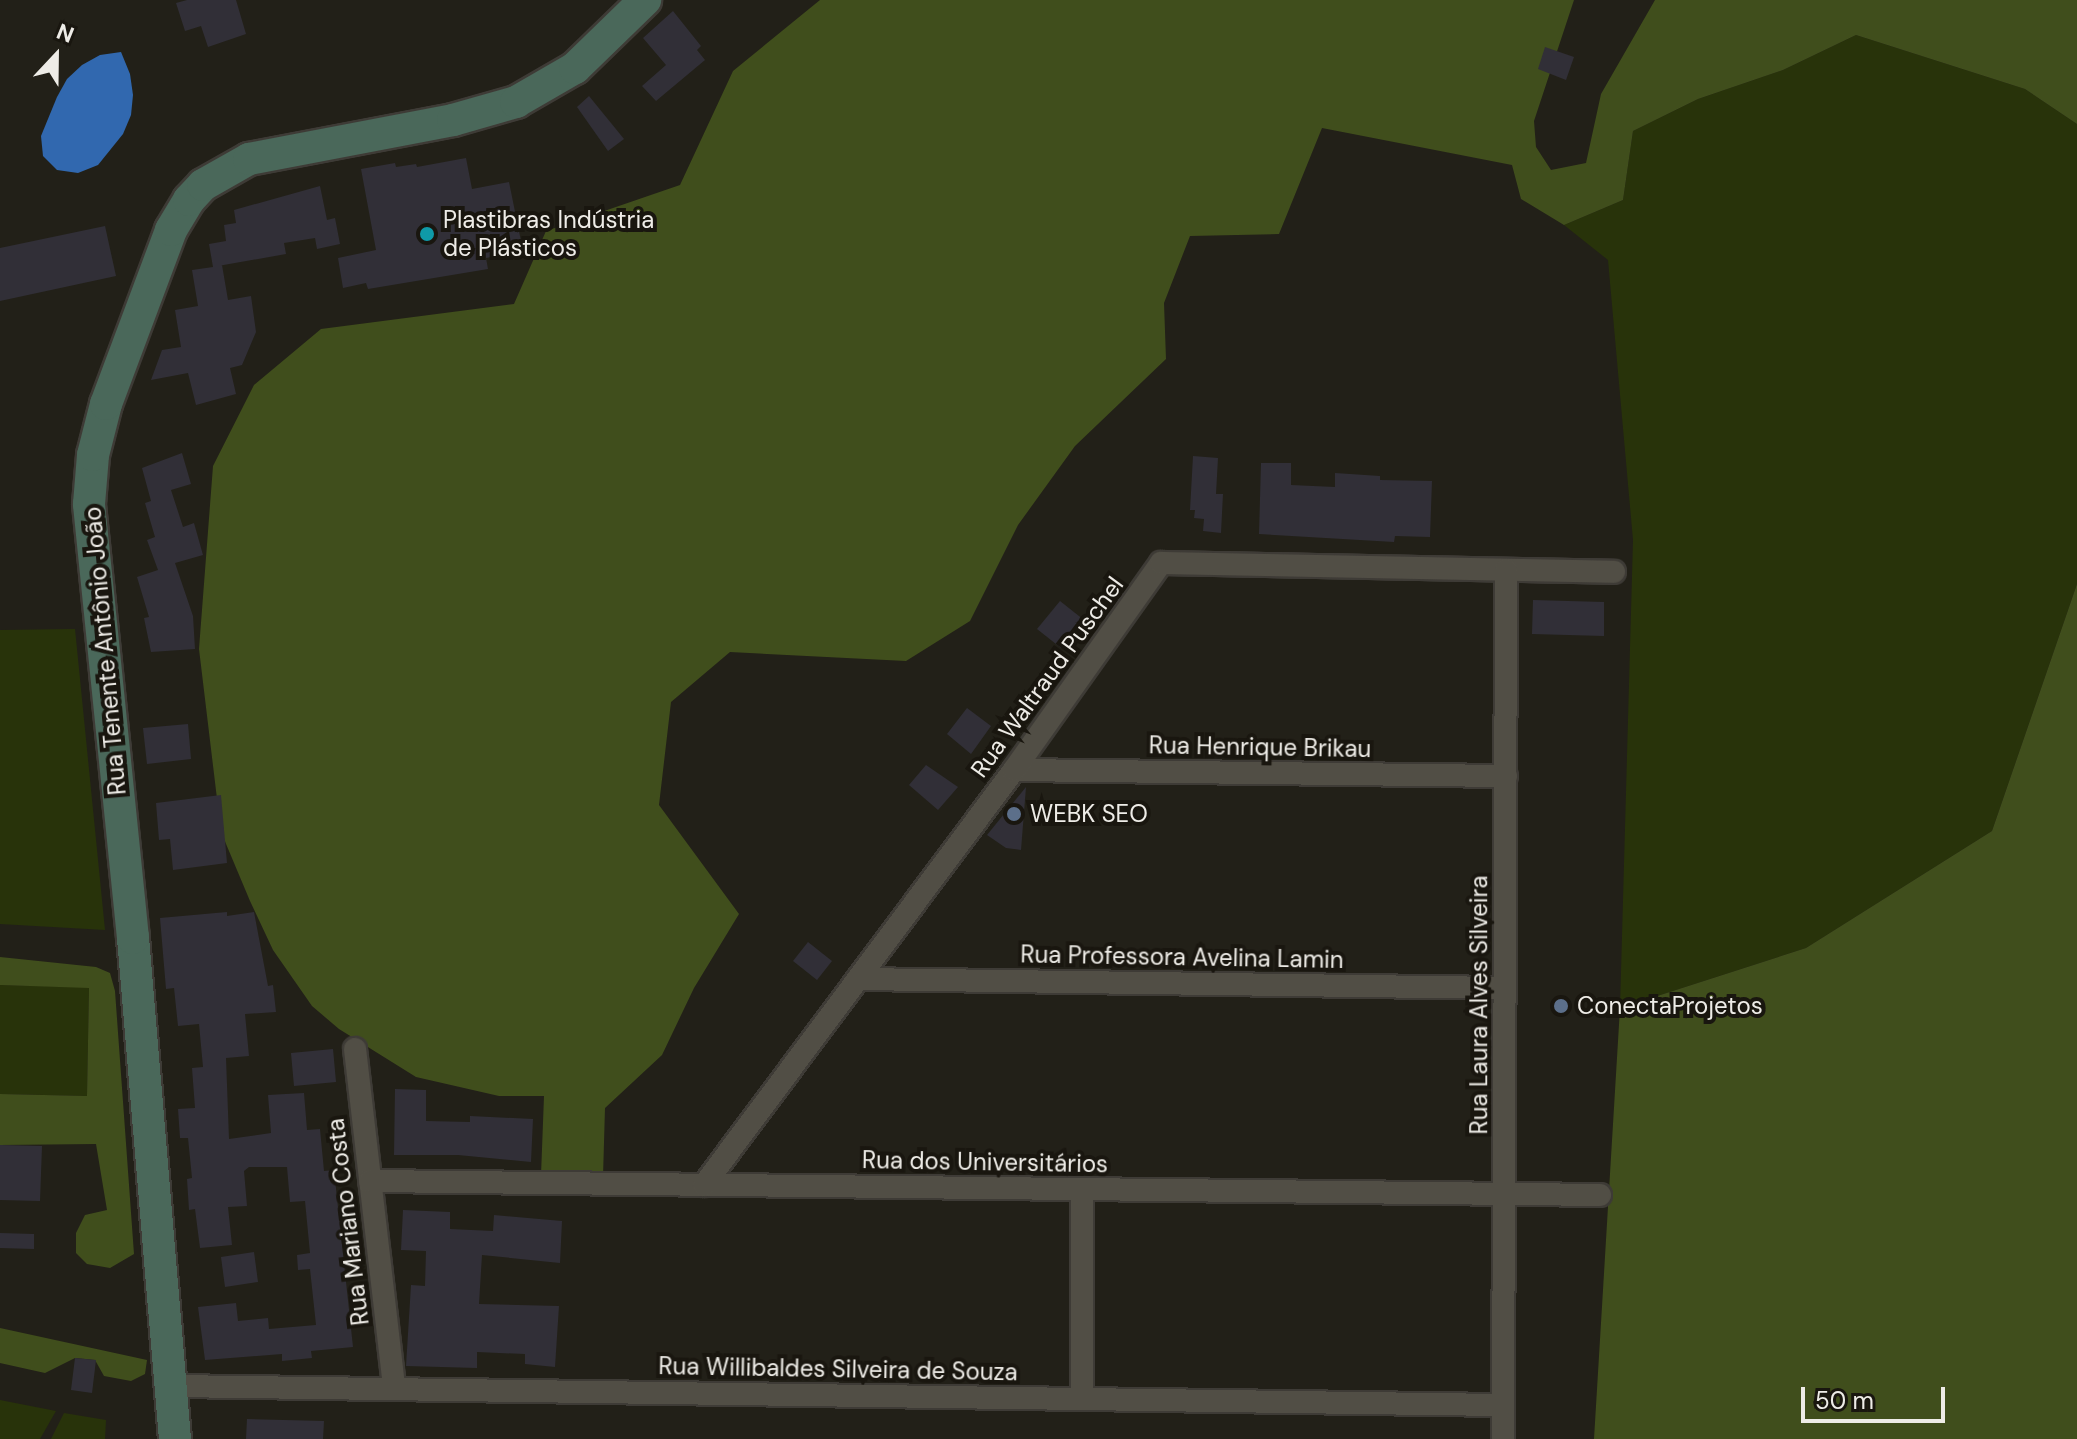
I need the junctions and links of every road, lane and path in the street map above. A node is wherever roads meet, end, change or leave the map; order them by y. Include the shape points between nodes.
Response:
1 (645, 0) edge
2 (1506, 570) junction
3 (1614, 572) dead end
4 (1014, 770) junction
5 (1506, 776) junction
6 (858, 979) junction
7 (1505, 988) junction
8 (355, 1049) dead end
9 (370, 1181) junction
10 (704, 1185) junction
11 (1082, 1189) junction
12 (1504, 1194) junction
13 (1600, 1195) dead end
14 (173, 1386) junction
15 (394, 1388) junction
16 (1082, 1399) junction
17 (1503, 1405) junction
18 (175, 1439) edge
19 (1503, 1439) edge

1 - 14 street, Rua Tenente Antônio João via 575,68 516,102 453,120 290,149 249,159 218,174 189,200 171,230 110,391 93,455 89,504
2 - 3 street, Rua Waltraud Puschel
2 - 4 street, Rua Waltraud Puschel via 1161,563
2 - 5 street, Rua Laura Alves Silveira
4 - 5 street, Rua Henrique Brikau
4 - 6 street, Rua Waltraud Puschel
5 - 7 street, Rua Laura Alves Silveira
6 - 7 street, Rua Professora Avelina Lamin
6 - 10 street, Rua Waltraud Puschel
7 - 12 street, Rua Laura Alves Silveira
8 - 9 street, Rua Mariano Costa
9 - 10 street, Rua dos Universitários
9 - 15 street, Rua Mariano Costa
10 - 11 street, Rua dos Universitários
11 - 12 street, Rua dos Universitários
11 - 16 street
12 - 13 street, Rua dos Universitários
12 - 17 street, Rua Laura Alves Silveira
14 - 15 street, Rua Willibaldes Silveira de Souza
14 - 18 street, Rua Tenente Antônio João
15 - 16 street, Rua Willibaldes Silveira de Souza
16 - 17 street, Rua Willibaldes Silveira de Souza
17 - 19 street, Rua Laura Alves Silveira

